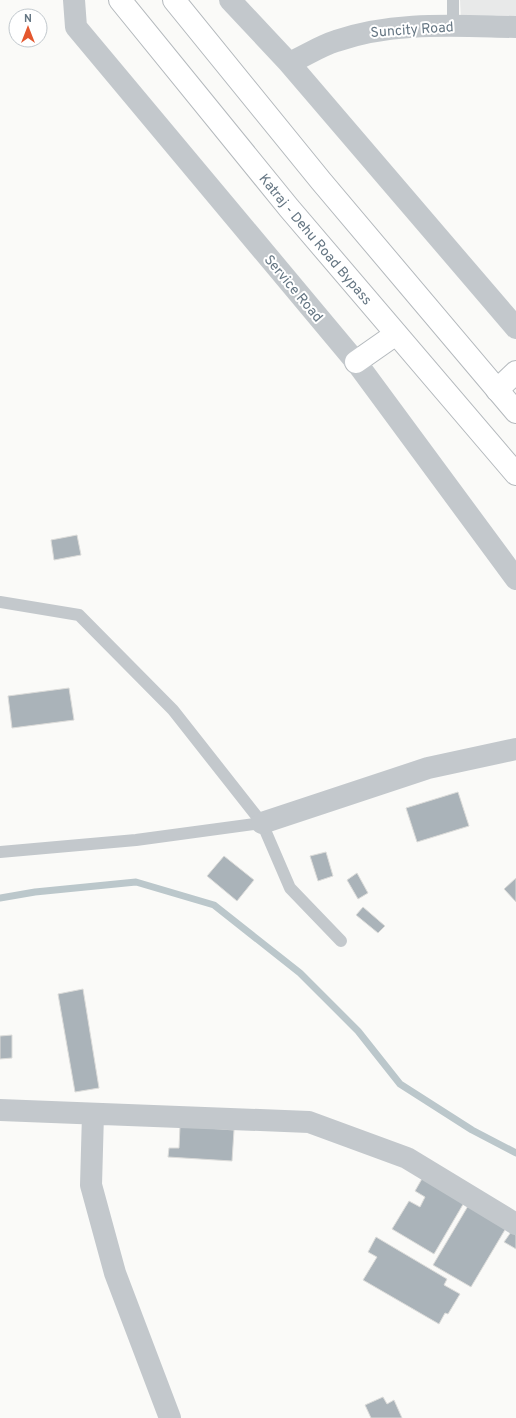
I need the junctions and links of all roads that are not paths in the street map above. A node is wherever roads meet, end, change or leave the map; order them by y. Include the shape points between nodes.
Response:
1 (74, 0) edge
2 (120, 0) edge
3 (174, 0) edge
4 (230, 0) edge
5 (453, 0) edge
6 (452, 25) junction
7 (516, 27) edge
8 (289, 63) junction
9 (516, 328) edge
10 (396, 334) junction
11 (356, 362) junction
12 (516, 372) edge
13 (497, 390) junction
14 (516, 412) edge
15 (516, 474) edge
16 (516, 579) edge
17 (0, 602) edge
18 (516, 749) edge
19 (262, 823) junction
20 (0, 852) edge
21 (340, 941) dead end
22 (0, 1110) edge
23 (93, 1114) junction
24 (516, 1224) edge
25 (170, 1418) edge

1 - 11 street, Service Road via 76,27
2 - 10 highway, Katraj - Dehu Road Bypass via 289,208
3 - 13 highway
4 - 8 street
5 - 6 lane
6 - 7 street, Suncity Road
6 - 8 street, Suncity Road via 371,31 335,41
8 - 9 street
10 - 11 highway
10 - 15 highway, Katraj - Dehu Road Bypass
11 - 16 street, Service Road
12 - 13 highway
13 - 14 highway
17 - 19 lane via 79,615 173,710
18 - 19 street via 428,768
19 - 20 lane via 136,840
19 - 21 lane via 290,888
22 - 23 street
23 - 24 street via 309,1122 406,1158
23 - 25 street via 91,1186 115,1273

